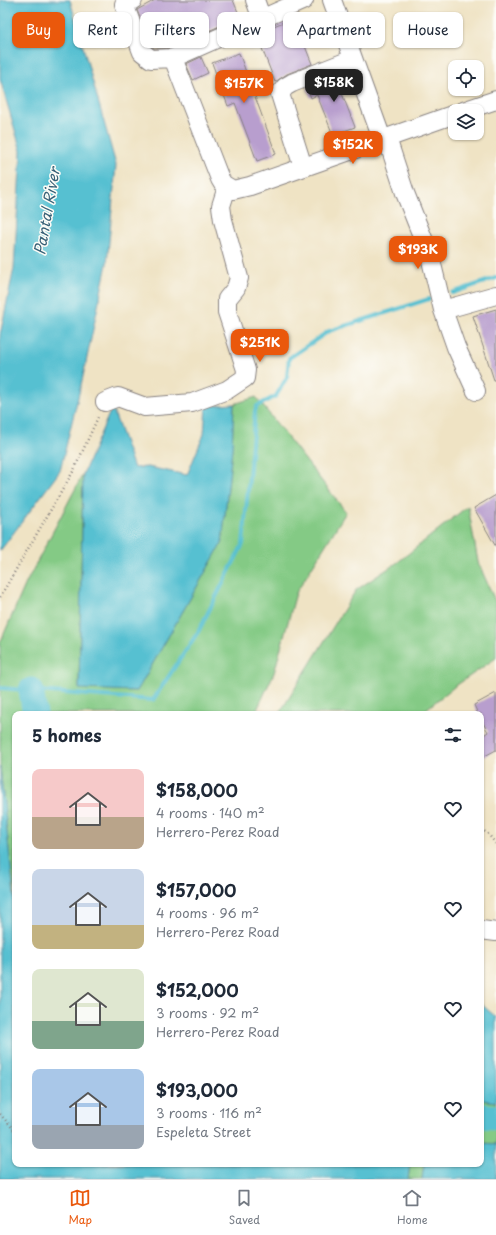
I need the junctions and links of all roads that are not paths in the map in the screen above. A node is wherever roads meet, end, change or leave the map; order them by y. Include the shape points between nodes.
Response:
1 (134, 0) edge
2 (255, 0) edge
3 (304, 0) edge
4 (332, 0) edge
5 (259, 12) edge
6 (275, 13) edge
7 (217, 39) edge
8 (173, 58) junction
9 (353, 59) junction
10 (496, 100) edge
11 (484, 104) edge
12 (448, 116) edge
13 (384, 138) junction
14 (303, 167) junction
15 (227, 187) junction
16 (496, 295) edge
17 (443, 310) junction
18 (476, 391) dead end
19 (105, 402) road end
20 (484, 930) edge
21 (496, 932) edge

1 - 8 street via 124,4 142,52 151,58
2 - 5 street
3 - 6 street
4 - 9 street
7 - 8 street
8 - 15 street via 220,179
9 - 13 street
9 - 14 street via 292,83 280,94
10 - 11 street
12 - 13 street
13 - 14 street
13 - 17 street via 430,256
14 - 15 street via 241,188 233,190
15 - 19 street via 222,206 223,220 240,278 227,299 227,312 246,370 245,378 227,390 192,403 145,407 118,397
16 - 17 street
17 - 18 street
20 - 21 street

